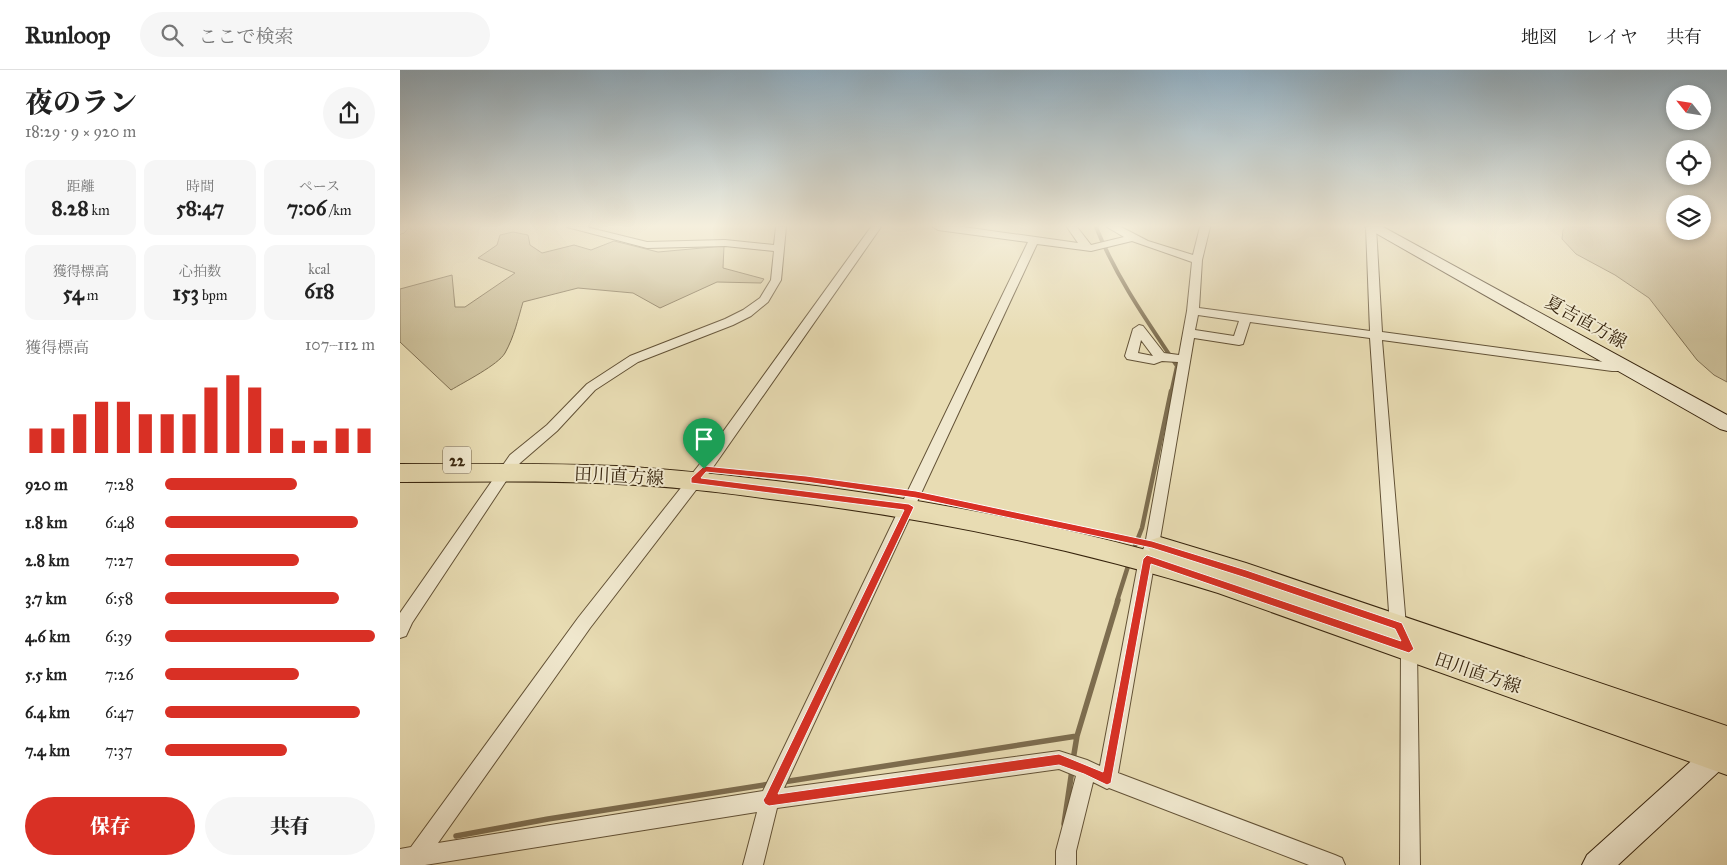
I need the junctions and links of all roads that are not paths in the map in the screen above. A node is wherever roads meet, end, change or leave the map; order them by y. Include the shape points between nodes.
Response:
1 (777, 264) edge
2 (850, 264) edge
3 (1023, 264) edge
4 (1197, 264) edge
5 (1373, 264) edge
6 (1438, 264) edge
7 (1193, 311) junction
8 (1245, 318) junction
9 (1189, 333) junction
10 (1376, 337) junction
11 (1160, 357) dead end
12 (1185, 359) junction
13 (1626, 368) junction
14 (1727, 424) edge
15 (400, 460) edge
16 (509, 466) junction
17 (400, 473) edge
18 (699, 475) junction
19 (912, 501) junction
20 (1150, 552) junction
21 (1398, 626) junction
22 (400, 631) edge
23 (1409, 649) junction
24 (1724, 751) edge
25 (1086, 769) junction
26 (1107, 780) junction
27 (769, 800) junction
28 (409, 858) edge
29 (753, 865) edge
30 (1066, 865) edge
31 (1335, 865) edge
32 (1410, 865) edge
33 (1597, 865) edge

1 - 16 street via 776,280 764,300 747,313 634,359 591,386 552,428
2 - 18 street
3 - 19 street
4 - 7 street
5 - 10 street
6 - 13 main road, 夏吉直方線
7 - 8 street
7 - 9 street
8 - 9 street via 1239,341
8 - 10 street
9 - 12 street
10 - 13 street
10 - 21 street
11 - 12 street
12 - 20 street
13 - 14 main road, 夏吉直方線
15 - 16 main road, 田川直方線 / 22
16 - 17 main road, 田川直方線 / 22
16 - 18 main road, 田川直方線 / 22 via 596,474
16 - 22 street
18 - 19 main road, 田川直方線 / 22
18 - 28 street
19 - 20 main road, 田川直方線 / 22 via 1008,526
19 - 27 street
20 - 21 main road, 田川直方線 / 22 via 1246,574
20 - 23 main road, 田川直方線 / 22 via 1218,582
20 - 26 street
21 - 23 street
21 - 24 main road, 田川直方線 / 22
23 - 24 main road, 田川直方線 / 22
23 - 32 street
24 - 33 main road
25 - 26 street
25 - 27 street via 1059,760
25 - 30 street via 1066,852
26 - 31 street
27 - 28 street
27 - 29 street

